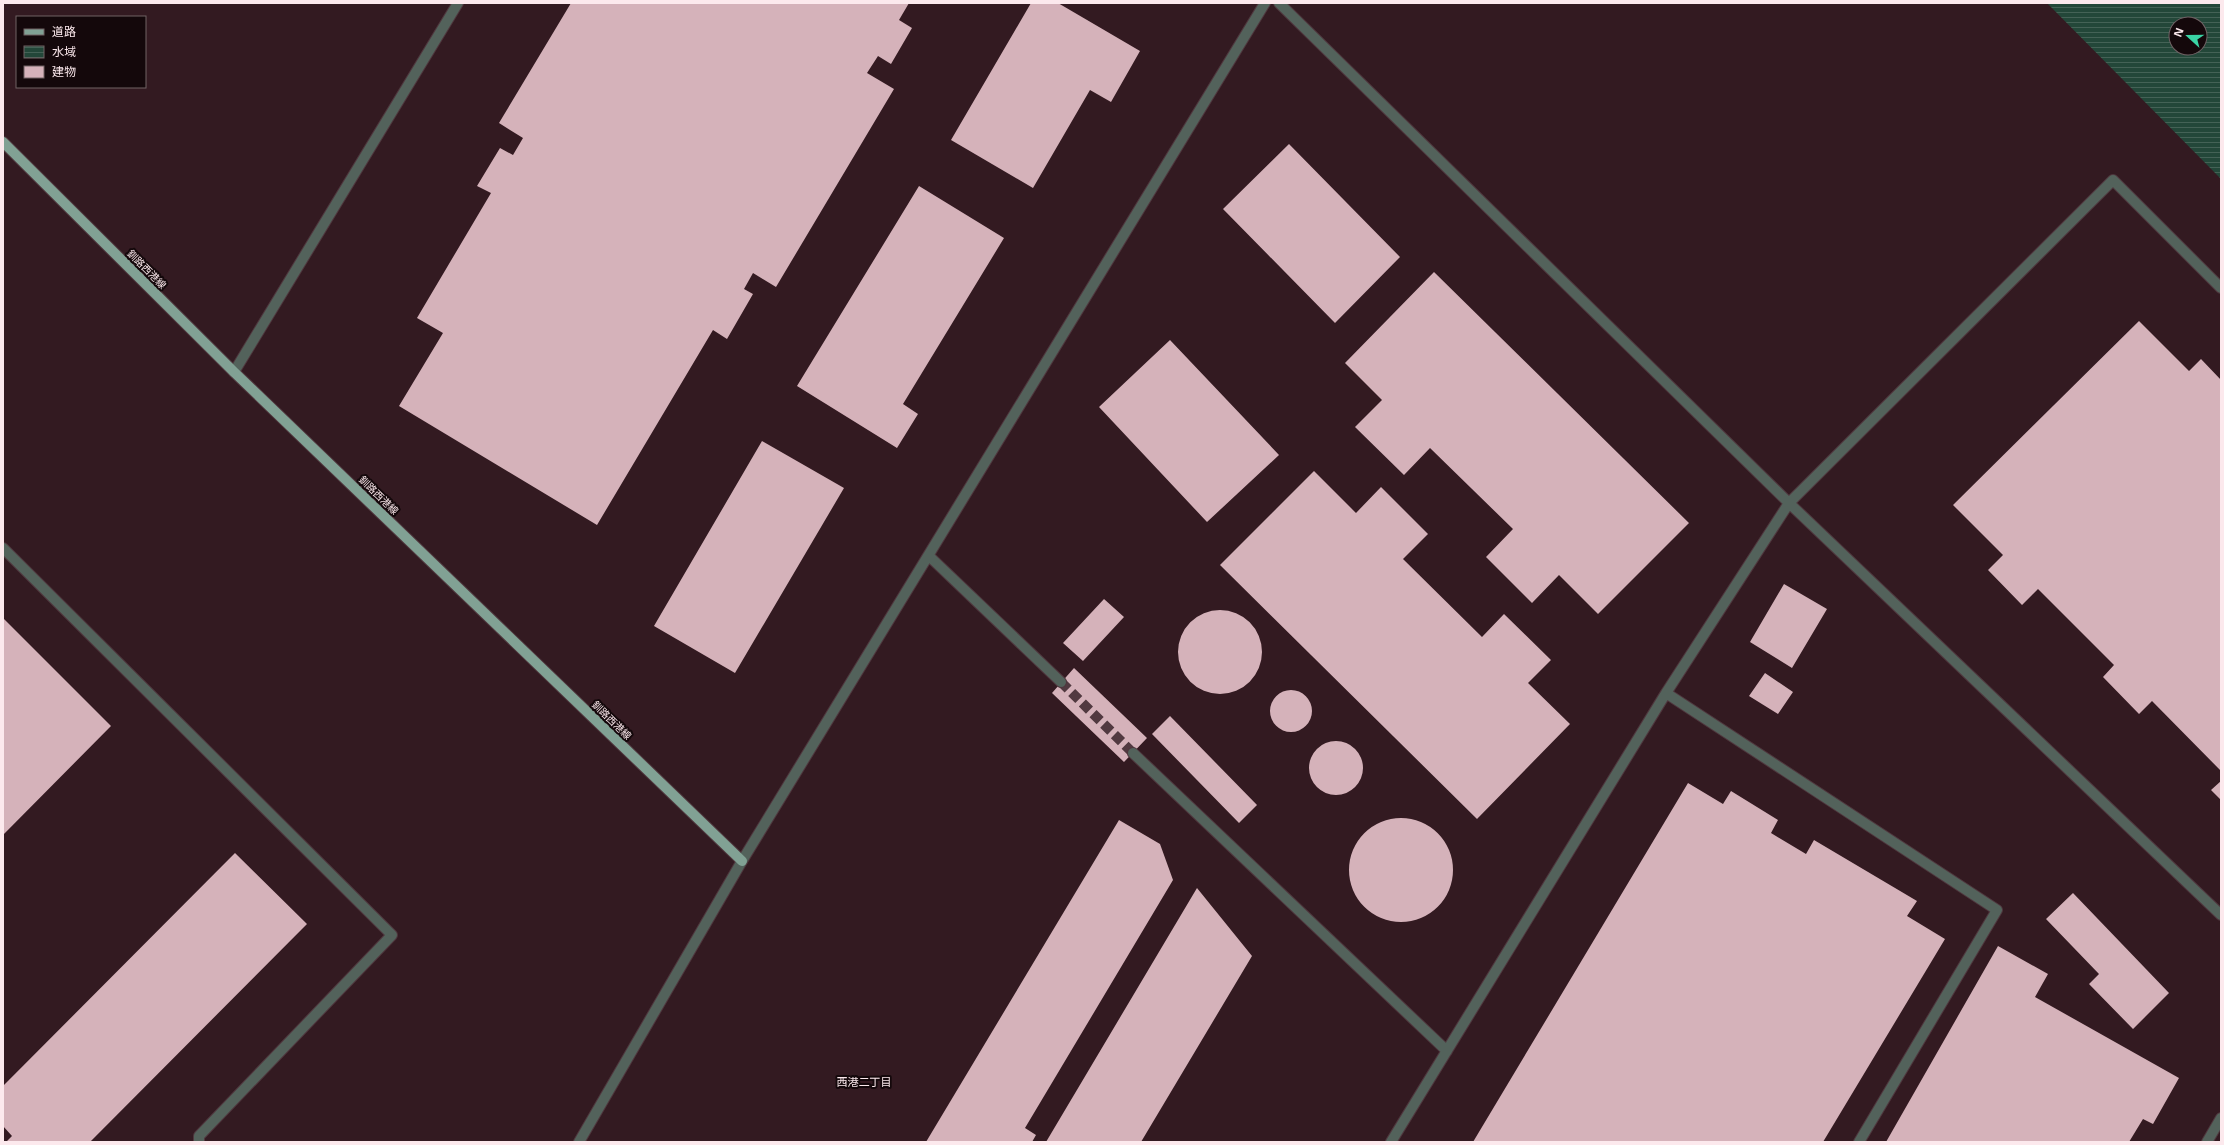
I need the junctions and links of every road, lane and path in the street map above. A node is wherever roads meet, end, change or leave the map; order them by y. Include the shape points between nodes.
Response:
1 (458, 3) edge
2 (1265, 3) edge
3 (1279, 3) edge
4 (3, 142) edge
5 (2221, 288) edge
6 (234, 372) junction
7 (1789, 504) junction
8 (3, 548) edge
9 (928, 556) junction
10 (1061, 682) tunnel mouth
11 (1666, 693) junction
12 (1133, 753) tunnel mouth
13 (742, 861) junction
14 (2221, 915) edge
15 (1447, 1052) junction
16 (2221, 1118) edge
17 (200, 1142) edge
18 (579, 1142) edge
19 (1391, 1142) edge
20 (1859, 1142) edge
21 (2207, 1142) edge

1 - 6 street
2 - 9 street
3 - 7 street
4 - 6 main road, 釧路西港線
5 - 7 street via 2114,180
6 - 13 main road, 釧路西港線
7 - 11 street
7 - 14 street
8 - 17 street via 392,935 199,1136
9 - 10 street
9 - 13 street
11 - 15 street
11 - 20 street via 1997,910
12 - 15 street
13 - 18 street
15 - 19 street
16 - 21 street

